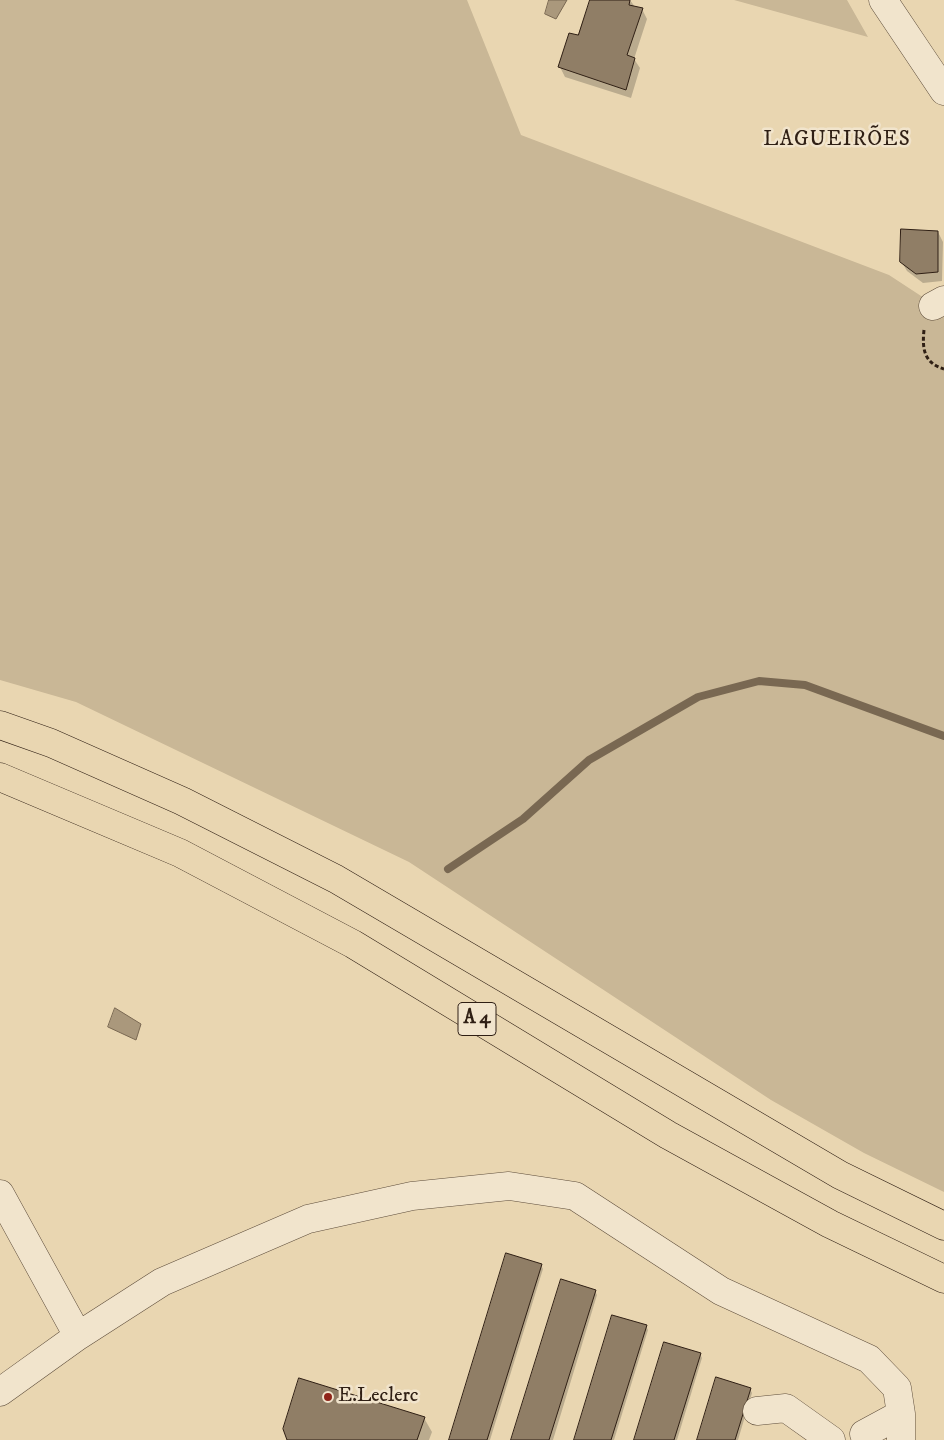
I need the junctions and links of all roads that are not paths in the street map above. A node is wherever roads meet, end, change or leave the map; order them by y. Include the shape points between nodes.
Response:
1 (883, 0) edge
2 (944, 91) edge
3 (0, 725) edge
4 (0, 777) edge
5 (0, 1194) edge
6 (944, 1226) edge
7 (944, 1279) edge
8 (78, 1336) junction
9 (0, 1392) edge
10 (757, 1411) dead end
11 (901, 1427) edge
12 (872, 1437) edge
13 (831, 1440) edge

1 - 2 street
3 - 6 highway, A 4 via 51,742 173,797 336,879 840,1175
4 - 7 highway, A 4 via 180,853 354,944 668,1135 830,1224
5 - 8 street
8 - 9 street
8 - 11 street via 162,1282 308,1219 412,1196 508,1186 575,1196 721,1292 870,1359 897,1388
10 - 13 street via 786,1408
11 - 12 street

